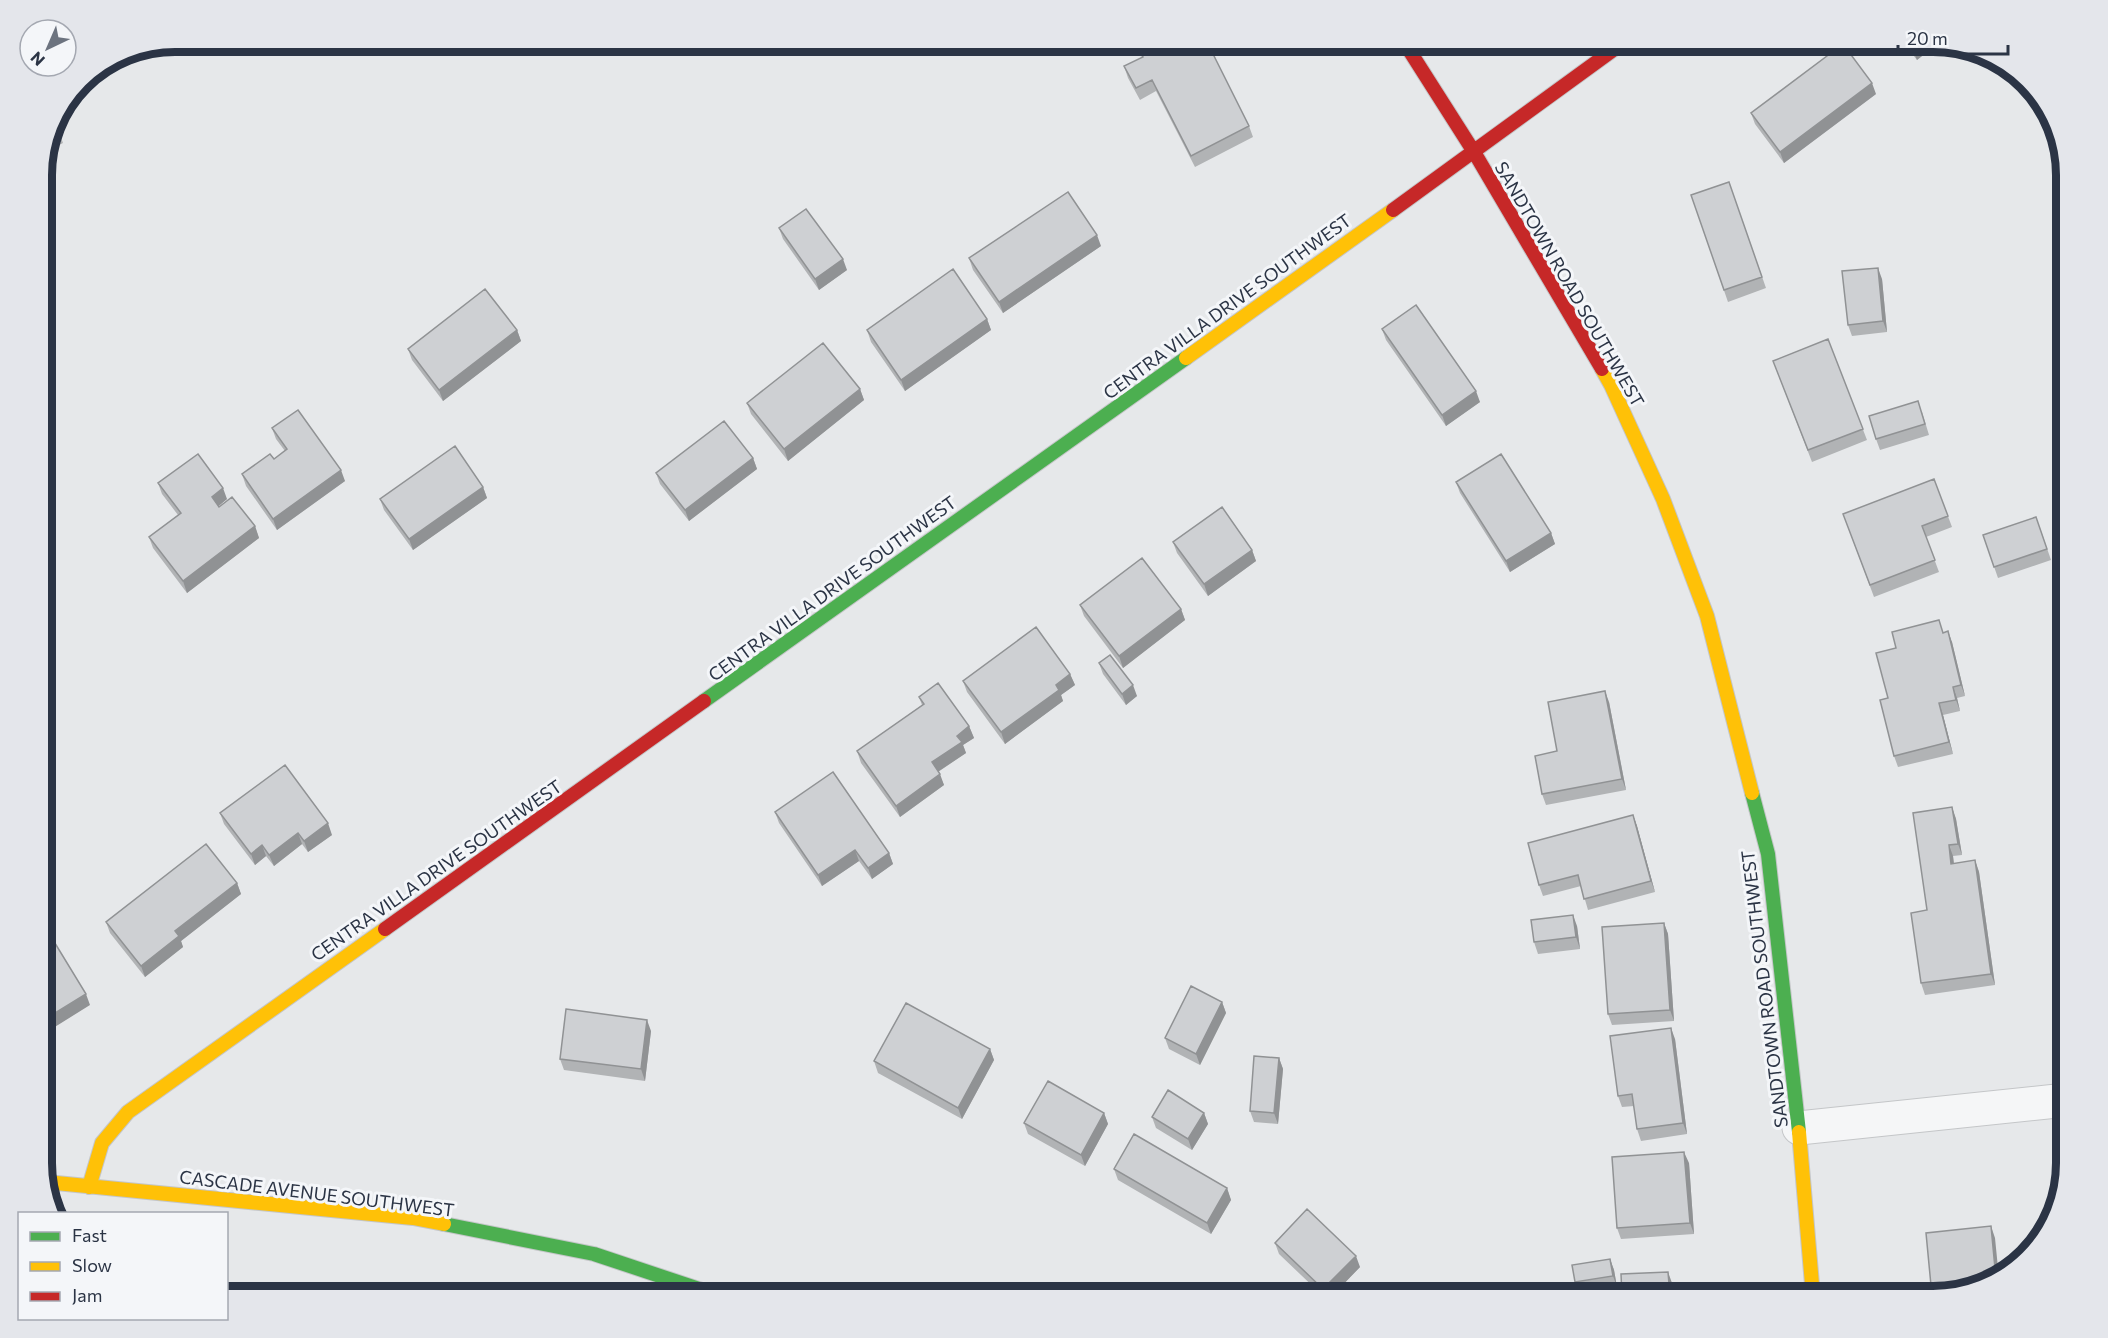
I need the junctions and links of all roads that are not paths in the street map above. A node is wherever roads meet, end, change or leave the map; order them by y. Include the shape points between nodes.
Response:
1 (1410, 52) edge
2 (1610, 52) edge
3 (1474, 152) junction
4 (2056, 1101) edge
5 (1799, 1128) junction
6 (55, 1183) edge
7 (89, 1187) junction
8 (690, 1286) edge
9 (1812, 1286) edge

1 - 3 street, SANDTOWN ROAD SOUTHWEST
2 - 3 street, CENTRA VILLA DRIVE SOUTHWEST
3 - 5 street, SANDTOWN ROAD SOUTHWEST via 1611,385 1663,499 1707,616 1768,854
3 - 7 street, CENTRA VILLA DRIVE SOUTHWEST via 128,1113 102,1143
4 - 5 street
5 - 9 street, SANDTOWN ROAD SOUTHWEST
6 - 7 street, CASCADE AVENUE SOUTHWEST
7 - 8 street, CASCADE AVENUE SOUTHWEST via 413,1218 594,1254

